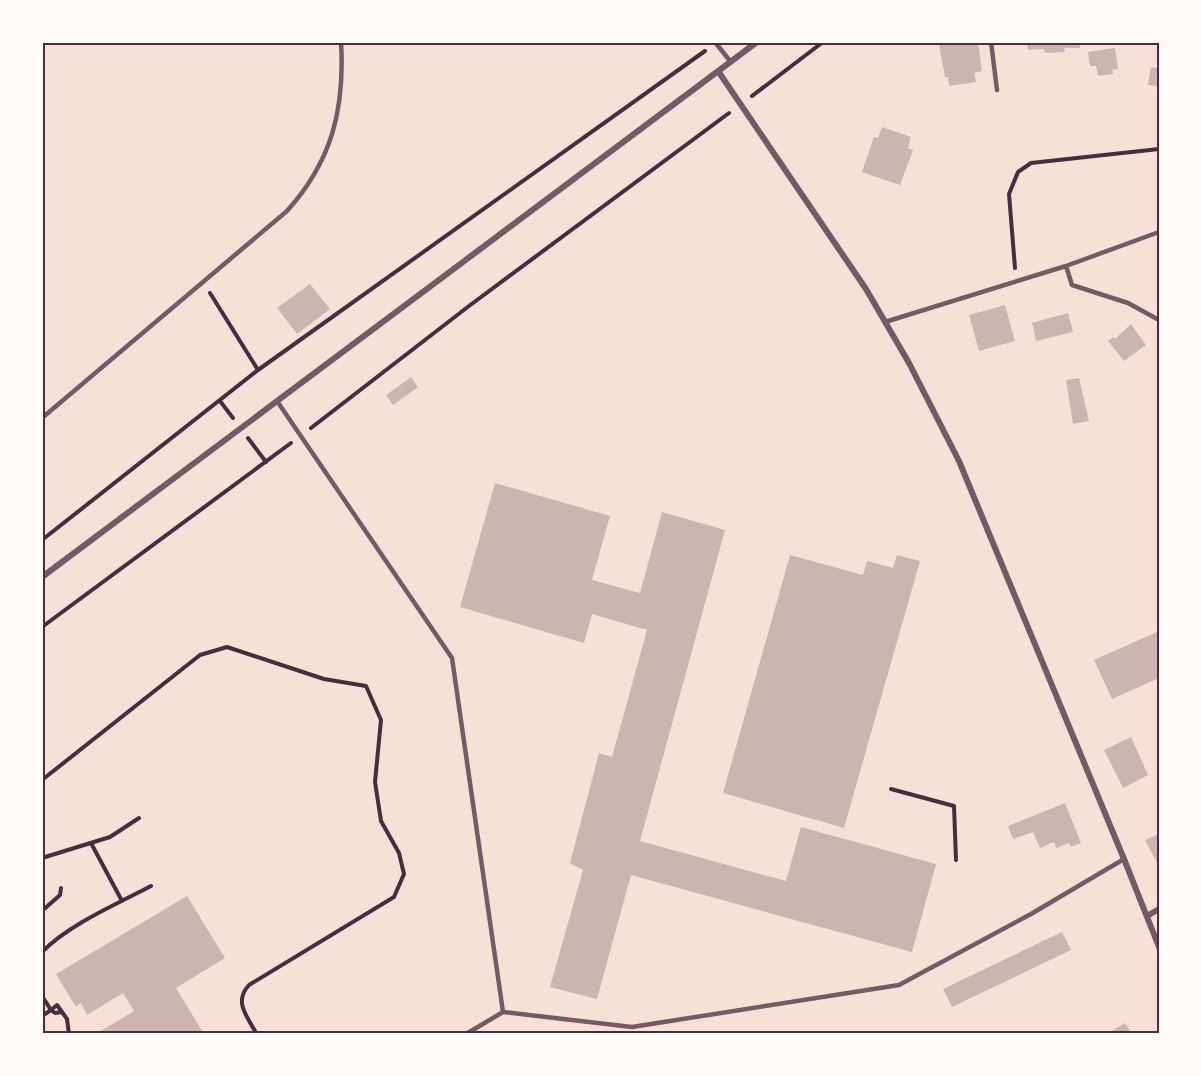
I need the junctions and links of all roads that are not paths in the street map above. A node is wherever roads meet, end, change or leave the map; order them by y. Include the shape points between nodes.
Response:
1 (341, 42) edge
2 (757, 42) edge
3 (991, 42) edge
4 (716, 43) edge
5 (730, 61) junction
6 (718, 71) junction
7 (997, 90) dead end
8 (1159, 232) edge
9 (1066, 266) junction
10 (1159, 320) edge
11 (885, 322) junction
12 (278, 400) junction
13 (42, 418) edge
14 (42, 577) edge
15 (1124, 859) junction
16 (1159, 909) edge
17 (1147, 916) junction
18 (1159, 947) edge
19 (503, 1012) junction
20 (466, 1034) edge

1 - 13 lane via 337,117 329,147 304,192 287,211
2 - 5 street
3 - 7 lane
4 - 5 lane
5 - 6 street
6 - 11 street via 866,288
6 - 12 street
8 - 9 lane
9 - 10 lane via 1072,285 1128,303
9 - 11 lane
11 - 15 street via 959,461
12 - 14 street
12 - 19 lane via 452,658
15 - 17 street
15 - 19 lane via 899,985 632,1028
16 - 17 street
17 - 18 street
19 - 20 lane

